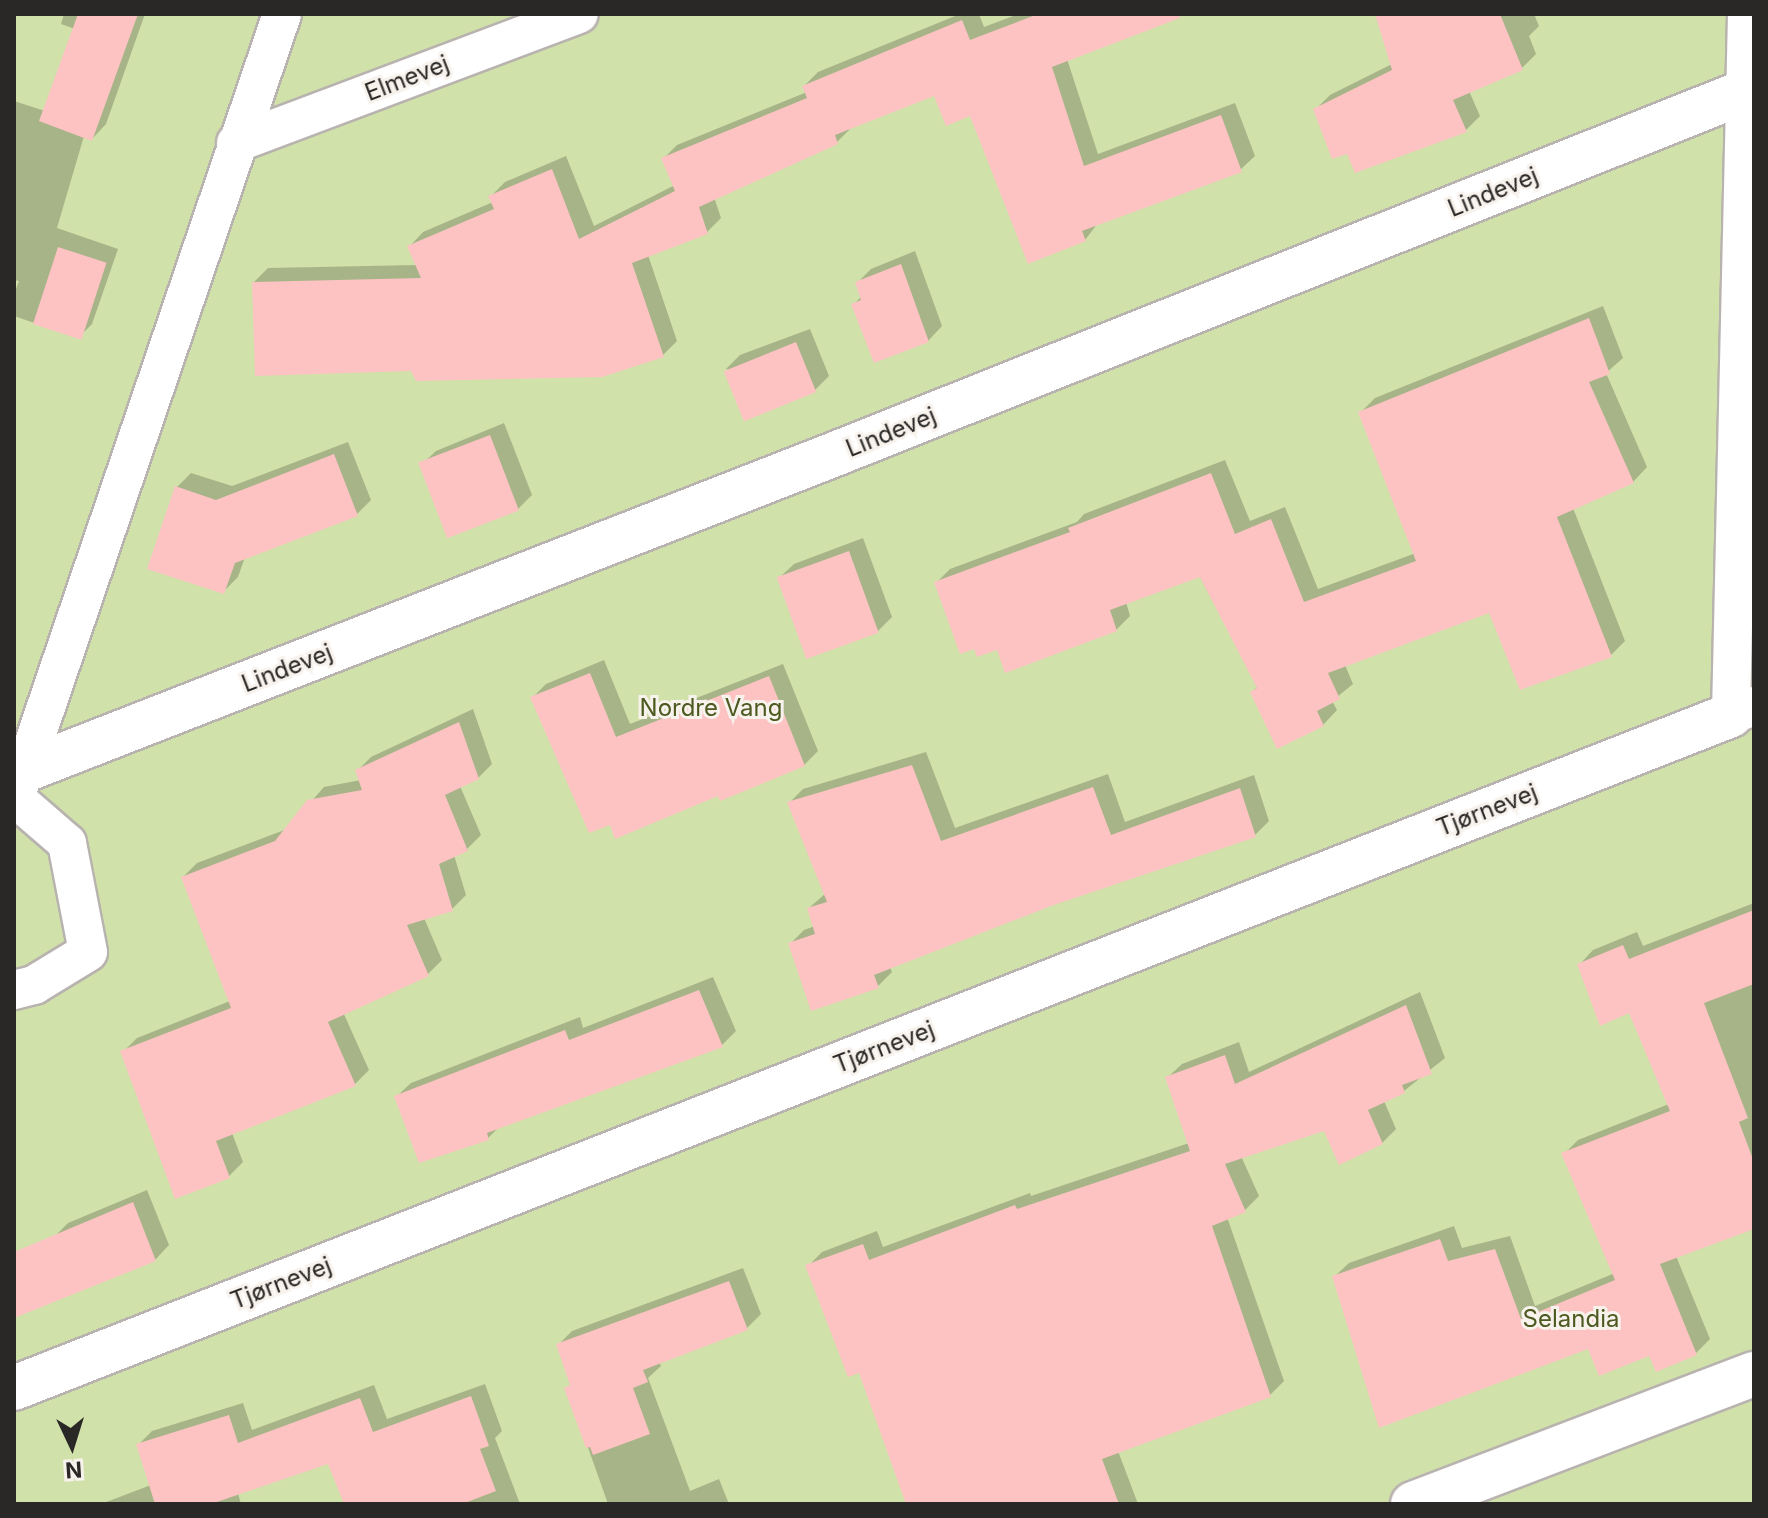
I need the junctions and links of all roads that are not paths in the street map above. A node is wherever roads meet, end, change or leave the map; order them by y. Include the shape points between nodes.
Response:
1 (282, 14) edge
2 (579, 14) edge
3 (1747, 14) edge
4 (1749, 90) edge
5 (236, 143) junction
6 (1742, 710) edge
7 (18, 790) edge
8 (14, 990) edge
9 (1754, 1374) edge
10 (14, 1388) edge
11 (1413, 1504) edge

1 - 5 lane
2 - 5 lane, Elmevej
3 - 4 lane
4 - 6 lane
4 - 7 street, Lindevej via 840,452
5 - 7 lane
6 - 10 street, Tjørnevej
7 - 8 lane via 67,843 88,952 34,985
9 - 11 street

